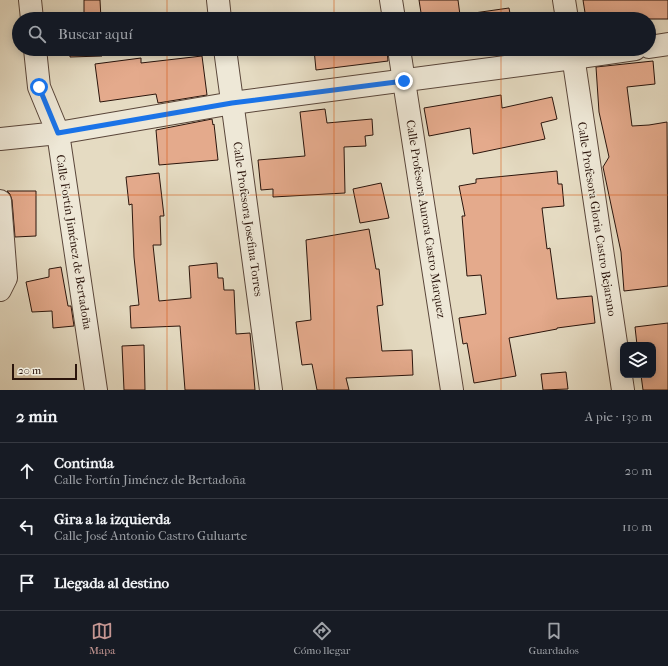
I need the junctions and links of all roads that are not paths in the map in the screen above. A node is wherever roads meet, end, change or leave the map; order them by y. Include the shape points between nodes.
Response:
1 (30, 0) edge
2 (218, 0) edge
3 (391, 0) edge
4 (564, 0) edge
5 (31, 12) edge
6 (219, 12) edge
7 (393, 12) edge
8 (566, 12) edge
9 (668, 44) edge
10 (656, 46) edge
11 (36, 56) edge
12 (226, 56) edge
13 (400, 56) edge
14 (560, 56) edge
15 (573, 56) edge
16 (404, 81) junction
17 (232, 103) junction
18 (58, 133) junction
19 (0, 138) edge
20 (0, 201) edge
21 (0, 290) edge
22 (96, 390) edge
23 (271, 390) edge
24 (452, 390) edge
25 (623, 390) edge

1 - 5 street
2 - 6 street
3 - 7 street
4 - 8 street
9 - 10 street
11 - 18 street, Calle Fortín Jiménez de Bertadoña via 39,87
12 - 17 street, Calle Profesora Josefina Torres
13 - 16 street, Calle Profesora Aurora Castro Marquez
14 - 16 street
15 - 25 street, Calle Profesora Gloria Castro Bejarano
16 - 17 street
16 - 24 street, Calle Profesora Aurora Castro Marquez
17 - 18 street
17 - 23 street, Calle Profesora Josefina Torres
18 - 19 street
18 - 22 street, Calle Fortín Jiménez de Bertadoña
20 - 21 street via 6,278

